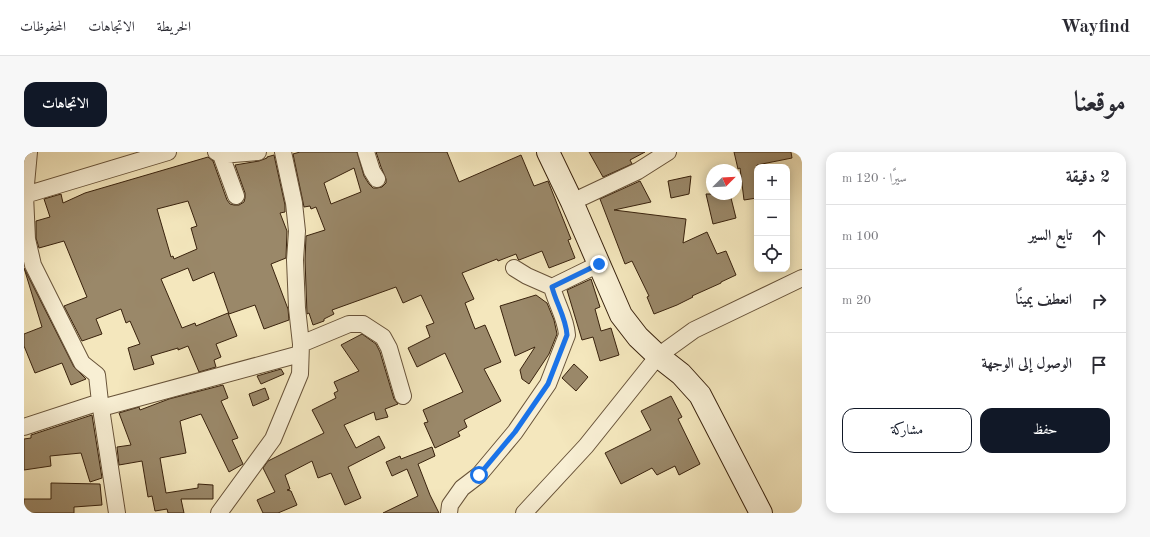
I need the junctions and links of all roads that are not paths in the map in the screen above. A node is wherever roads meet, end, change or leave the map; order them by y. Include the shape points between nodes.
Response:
1 (29, 152) edge
2 (168, 152) edge
3 (258, 152) edge
4 (283, 152) edge
5 (366, 152) edge
6 (548, 152) edge
7 (668, 152) edge
8 (218, 153) edge
9 (377, 180) dead end
10 (24, 195) edge
11 (236, 196) dead end
12 (572, 202) junction
13 (599, 264) junction
14 (514, 268) dead end
15 (802, 278) edge
16 (552, 287) junction
17 (300, 349) junction
18 (658, 356) junction
19 (403, 396) dead end
20 (101, 405) junction
21 (24, 427) edge
22 (117, 513) edge
23 (219, 513) edge
24 (449, 513) edge
25 (524, 513) edge
26 (761, 513) edge

1 - 10 street
2 - 10 street
3 - 8 street
4 - 17 street via 297,231 296,300
5 - 9 street
6 - 12 main road
7 - 12 street via 638,171
8 - 11 street
10 - 20 street via 27,239 33,265 82,363 97,375
12 - 13 main road
13 - 16 street
13 - 18 main road via 622,315 638,337
14 - 16 street
15 - 18 street via 694,330
16 - 24 street via 567,335 548,384 515,432 479,475 462,488 450,505
17 - 19 street via 349,324 363,324 383,337 389,348
17 - 20 street
17 - 23 street via 300,374 272,439
18 - 25 street via 586,446
18 - 26 main road via 681,374 700,395
20 - 21 street
20 - 22 street

